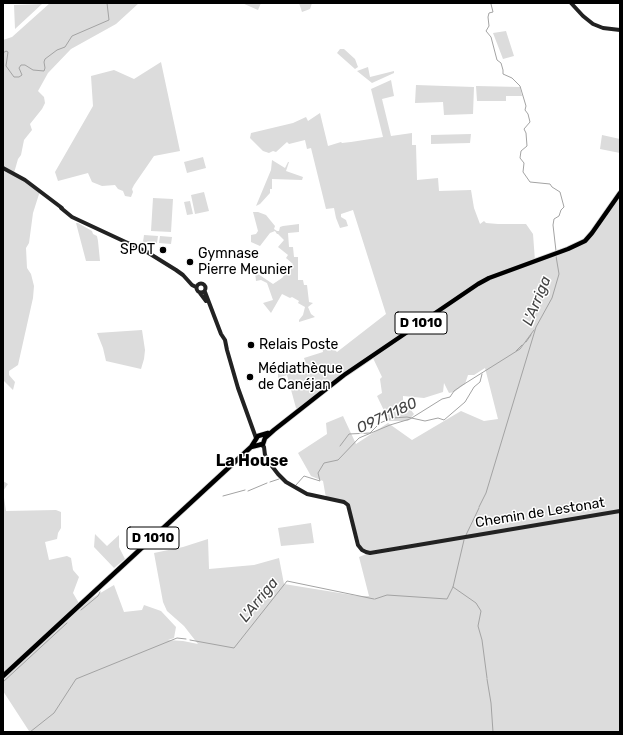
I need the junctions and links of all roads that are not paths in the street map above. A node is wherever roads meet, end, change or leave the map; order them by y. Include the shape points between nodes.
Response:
1 (571, 3) edge
2 (620, 30) edge
3 (3, 168) edge
4 (620, 194) edge
5 (197, 286) junction
6 (202, 292) junction
7 (261, 440) junction
8 (620, 511) edge
9 (3, 676) edge

1 - 2 street via 593,24
3 - 5 street via 23,179 76,219 147,252
4 - 7 main road, D 1010 via 594,230 578,244 474,286 344,375
5 - 6 street via 198,291
5 - 6 street via 203,284 205,289
6 - 7 street via 225,340 253,430
7 - 8 street, Chemin de Lestonat via 265,457 289,484 307,494 348,505 358,545 363,551 370,553
7 - 9 main road, D 1010

